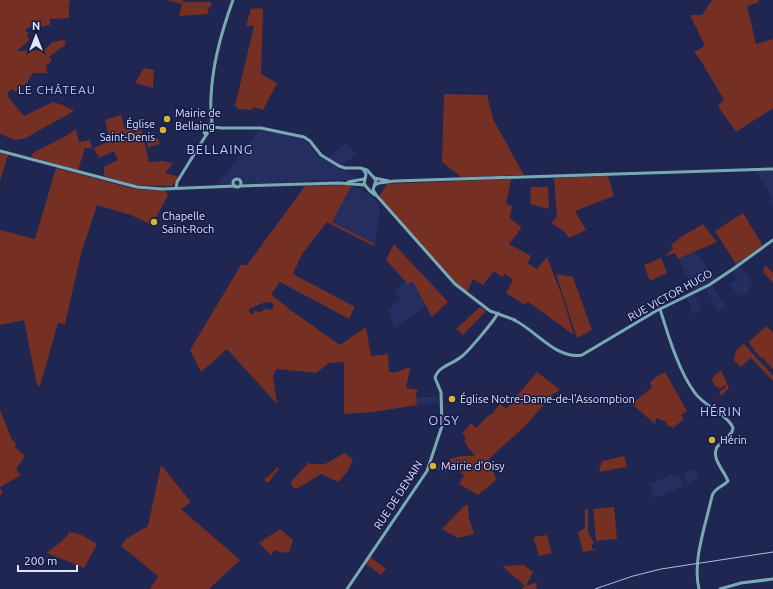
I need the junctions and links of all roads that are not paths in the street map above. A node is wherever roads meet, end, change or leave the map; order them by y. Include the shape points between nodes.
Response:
1 (233, 0) edge
2 (211, 128) junction
3 (0, 150) edge
4 (362, 168) junction
5 (773, 168) edge
6 (374, 177) junction
7 (365, 178) junction
8 (234, 181) junction
9 (395, 181) junction
10 (241, 182) junction
11 (339, 183) junction
12 (236, 186) junction
13 (240, 186) junction
14 (252, 186) junction
15 (366, 186) junction
16 (374, 186) junction
17 (222, 187) junction
18 (176, 188) junction
19 (376, 196) junction
20 (773, 240) edge
21 (660, 309) junction
22 (498, 314) junction
23 (773, 579) edge
24 (346, 589) edge
25 (699, 589) edge
26 (720, 589) edge

1 - 2 street via 215,67 211,94
2 - 4 street via 261,128 300,136 310,141 322,156 339,166
2 - 18 street via 177,182
3 - 18 street via 130,186
4 - 6 street
4 - 7 street via 366,172
5 - 9 street
6 - 7 street
6 - 9 street
6 - 16 street
7 - 11 street
7 - 15 street
8 - 10 street via 238,179
8 - 12 street
8 - 17 street
9 - 16 street
10 - 13 street
10 - 14 street
11 - 14 street
11 - 15 street
12 - 13 street
12 - 17 street
13 - 14 street
15 - 16 street
15 - 19 street
16 - 19 street
17 - 18 street
19 - 22 street via 454,283 487,309
20 - 21 street, RUE VICTOR HUGO via 712,283
21 - 22 street, RUE VICTOR HUGO via 582,355 572,356 561,352 528,327
21 - 25 street via 672,346 688,382 696,394 730,423 733,430 715,451 728,480 714,491 712,496 696,576
22 - 24 street, RUE DE DENAIN via 464,355 442,368 435,376 441,392 442,426 427,471
23 - 26 street via 741,583

